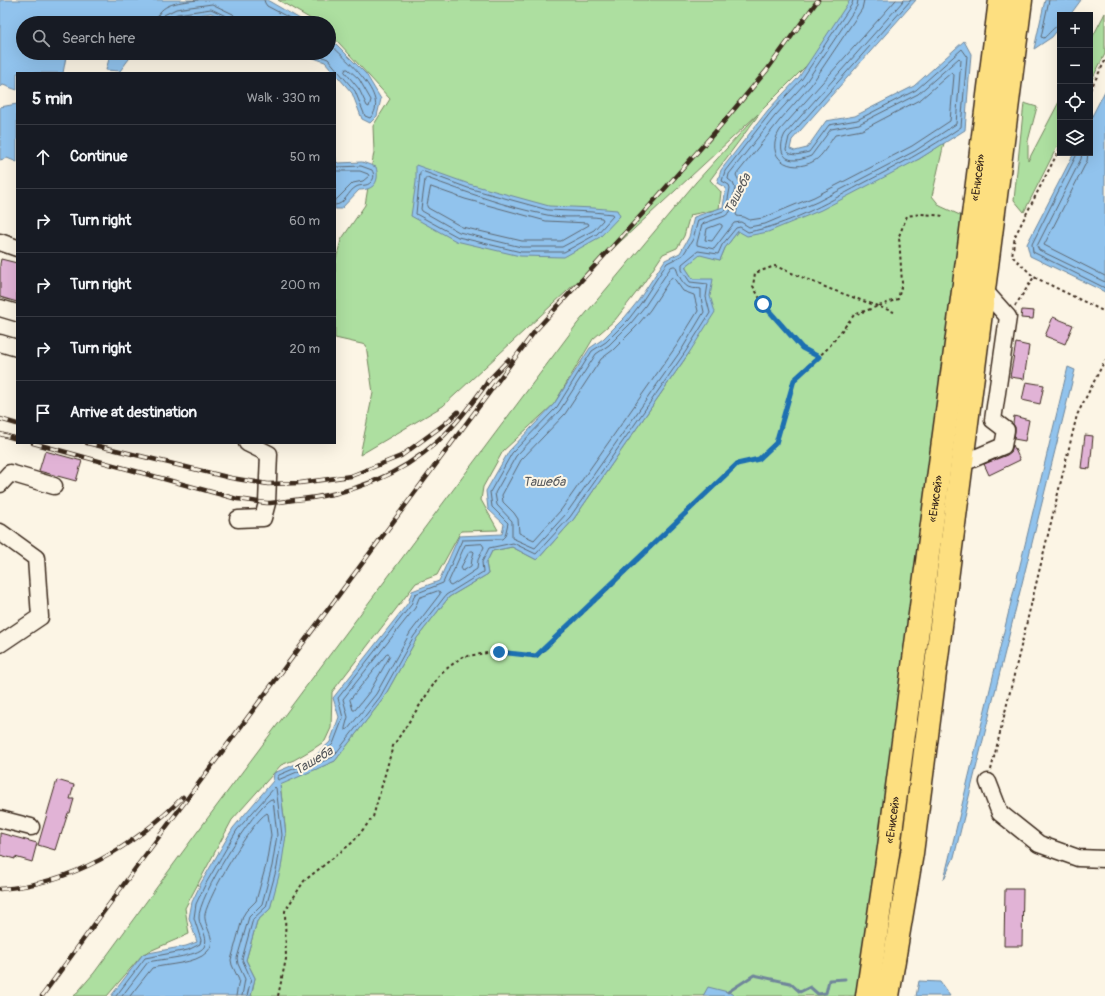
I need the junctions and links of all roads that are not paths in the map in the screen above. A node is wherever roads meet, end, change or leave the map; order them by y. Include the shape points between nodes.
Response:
1 (1000, 0) edge
2 (1021, 0) edge
3 (0, 242) edge
4 (16, 248) edge
5 (984, 290) junction
6 (0, 308) edge
7 (16, 313) edge
8 (0, 343) edge
9 (16, 348) edge
10 (249, 444) edge
11 (961, 464) junction
12 (0, 484) edge
13 (54, 486) dead end
14 (238, 519) dead end
15 (0, 532) edge
16 (0, 644) edge
17 (988, 782) road end
18 (0, 819) edge
19 (31, 827) dead end
20 (1105, 859) edge
21 (867, 996) edge
22 (888, 996) edge

1 - 21 highway, «Енисей» via 890,847
2 - 5 highway, «Енисей»
3 - 4 lane
5 - 11 highway, «Енисей»
5 - 11 lane via 1008,317 993,420 1006,430 1003,446
6 - 7 lane
8 - 9 lane
10 - 14 lane via 269,454 267,503 263,518
11 - 22 highway, «Енисей» via 912,853
12 - 13 lane via 10,473
15 - 16 lane via 36,558 40,617
17 - 20 lane via 1000,813 1039,844 1078,858
18 - 19 lane

